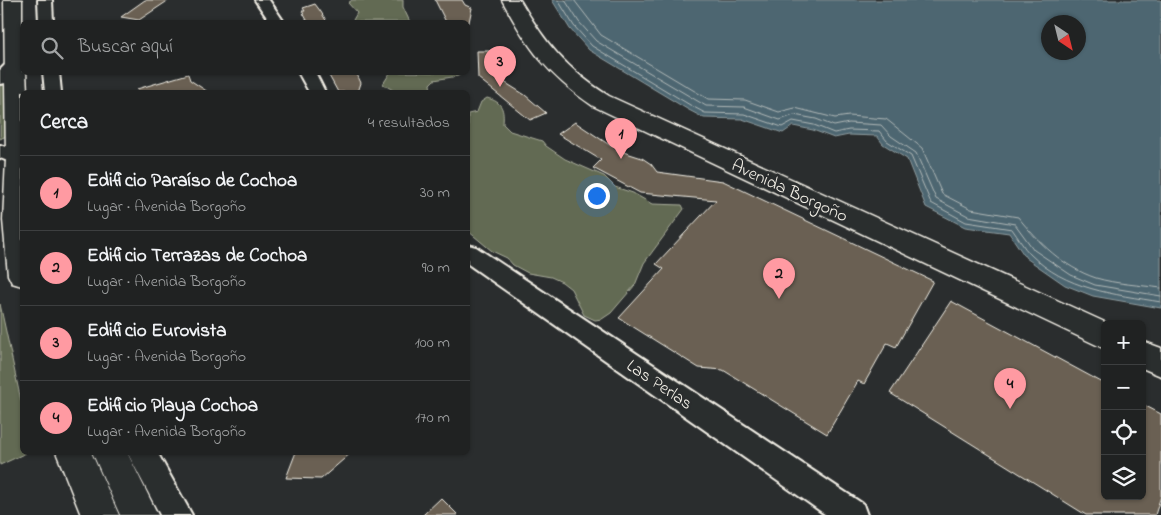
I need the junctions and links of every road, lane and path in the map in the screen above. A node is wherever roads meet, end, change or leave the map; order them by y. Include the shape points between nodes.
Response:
1 (13, 0) edge
2 (27, 0) edge
3 (45, 0) edge
4 (262, 0) edge
5 (511, 0) edge
6 (28, 20) edge
7 (46, 20) edge
8 (276, 20) edge
9 (20, 48) edge
10 (20, 70) edge
11 (23, 75) edge
12 (51, 75) edge
13 (308, 75) edge
14 (0, 79) edge
15 (24, 90) edge
16 (53, 90) edge
17 (316, 90) edge
18 (20, 115) edge
19 (9, 155) edge
20 (470, 254) edge
21 (20, 257) edge
22 (1101, 334) edge
23 (1146, 356) edge
24 (1161, 362) edge
25 (74, 455) edge
26 (110, 455) edge
27 (143, 455) edge
28 (100, 515) edge
29 (139, 515) edge
30 (178, 515) edge
31 (852, 515) edge

1 - 9 main road
2 - 6 main road
3 - 7 street
4 - 8 street
5 - 22 main road, Avenida Borgoño via 542,53 573,82 601,101
10 - 14 street
11 - 15 main road
12 - 16 street
13 - 17 street
18 - 19 main road
19 - 21 main road
20 - 31 street, Las Perlas
23 - 24 main road
25 - 28 main road
26 - 29 main road
27 - 30 street

